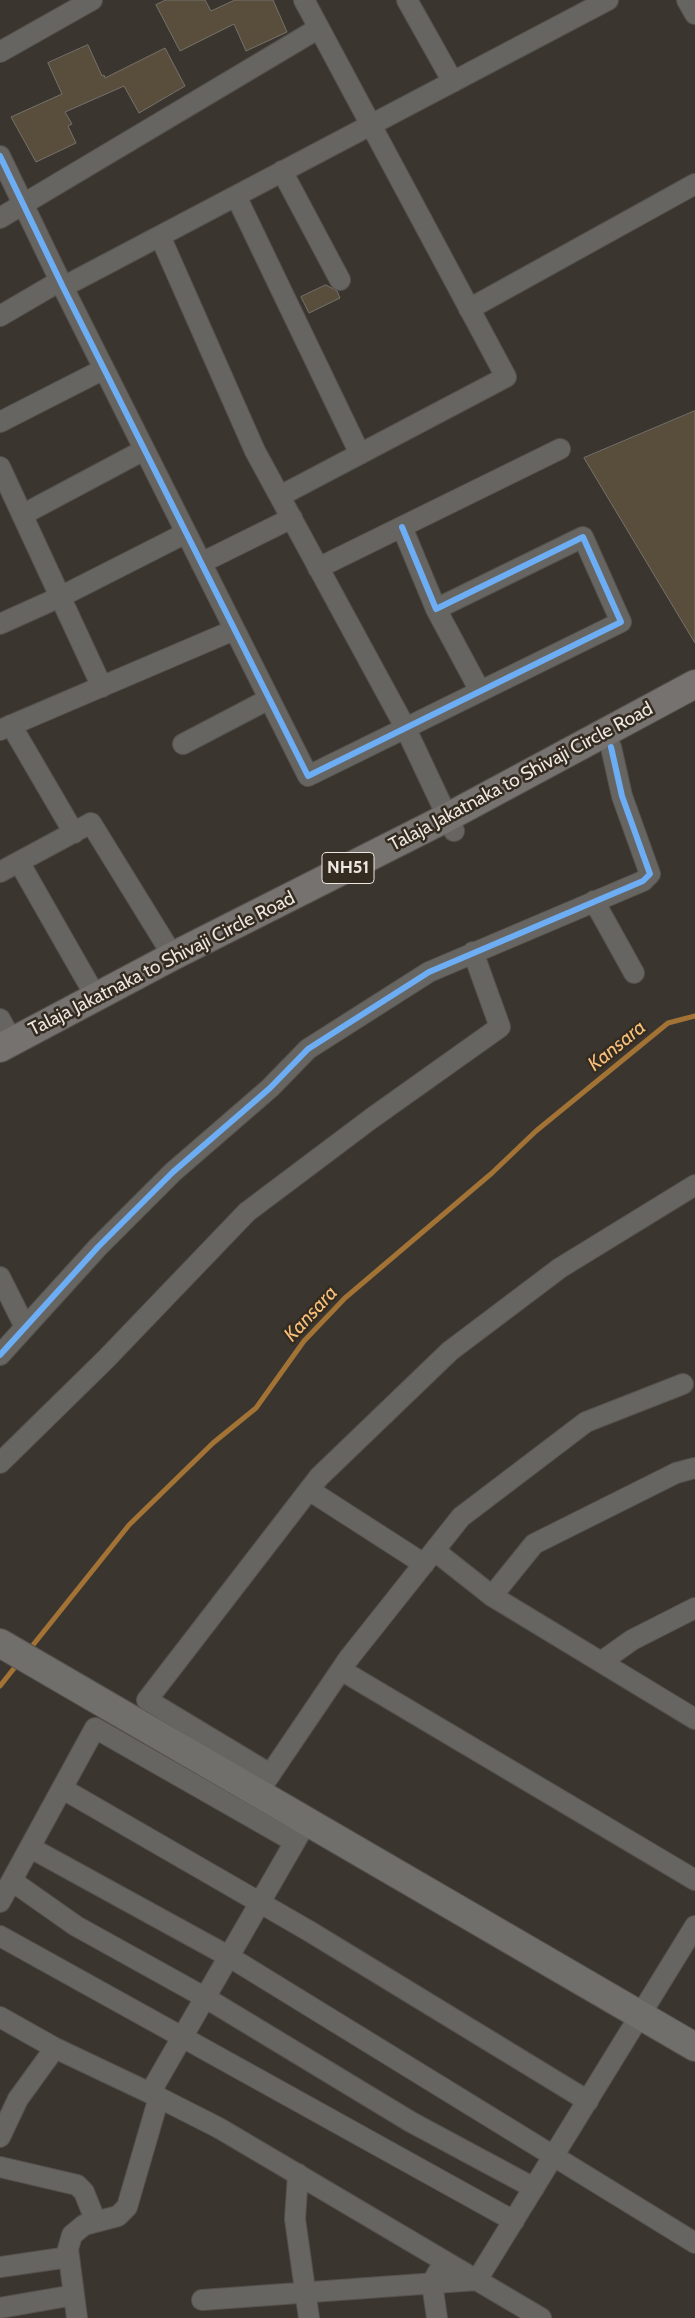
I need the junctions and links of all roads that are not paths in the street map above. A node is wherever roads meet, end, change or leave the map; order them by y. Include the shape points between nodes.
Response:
1 (304, 0) edge
2 (407, 0) edge
3 (608, 0) edge
4 (687, 0) edge
5 (89, 1) edge
6 (588, 5) edge
7 (695, 14) edge
8 (319, 28) junction
9 (0, 52) edge
10 (453, 82) junction
11 (371, 125) junction
12 (0, 156) edge
13 (282, 172) junction
14 (695, 184) edge
15 (236, 196) junction
16 (24, 205) junction
17 (0, 218) edge
18 (160, 236) junction
19 (340, 280) dead end
20 (61, 284) junction
21 (470, 309) junction
22 (0, 316) edge
23 (104, 369) junction
24 (0, 422) edge
25 (144, 450) junction
26 (560, 450) dead end
27 (360, 454) junction
28 (2, 475) edge
29 (280, 496) junction
30 (22, 515) junction
31 (292, 518) junction
32 (402, 527) junction
33 (186, 533) junction
34 (201, 563) junction
35 (318, 568) junction
36 (60, 597) junction
37 (436, 609) junction
38 (0, 624) edge
39 (234, 630) junction
40 (695, 684) edge
41 (102, 687) junction
42 (480, 690) junction
43 (269, 699) junction
44 (695, 704) edge
45 (404, 727) junction
46 (6, 728) edge
47 (183, 744) dead end
48 (611, 748) junction
49 (451, 824) junction
50 (74, 833) junction
51 (19, 862) junction
52 (0, 872) edge
53 (594, 901) junction
54 (473, 952) junction
55 (173, 956) junction
56 (634, 973) dead end
57 (96, 997) junction
58 (4, 1036) edge
59 (0, 1067) edge
60 (695, 1185) edge
61 (0, 1277) edge
62 (25, 1327) junction
63 (0, 1355) edge
64 (682, 1384) dead end
65 (0, 1463) edge
66 (695, 1468) edge
67 (309, 1490) junction
68 (430, 1557) junction
69 (492, 1596) junction
70 (695, 1608) edge
71 (0, 1644) edge
72 (601, 1662) junction
73 (341, 1670) junction
74 (695, 1719) edge
75 (264, 1783) junction
76 (63, 1789) junction
77 (301, 1831) junction
78 (31, 1848) junction
79 (695, 1880) edge
80 (12, 1881) junction
81 (0, 1902) edge
82 (260, 1903) junction
83 (695, 1926) edge
84 (0, 1936) edge
85 (228, 1956) junction
86 (206, 1998) junction
87 (642, 2014) junction
88 (0, 2017) edge
89 (183, 2039) junction
90 (695, 2047) edge
91 (55, 2048) junction
92 (154, 2095) junction
93 (588, 2101) junction
94 (0, 2137) edge
95 (554, 2156) junction
96 (0, 2167) edge
97 (298, 2174) junction
98 (534, 2188) junction
99 (514, 2221) junction
100 (96, 2222) junction
101 (695, 2243) edge
102 (69, 2257) junction
103 (444, 2260) junction
104 (0, 2267) edge
105 (477, 2280) junction
106 (432, 2284) junction
107 (306, 2293) junction
108 (74, 2294) junction
109 (202, 2300) dead end
110 (0, 2308) edge
111 (76, 2318) edge
112 (309, 2318) edge
113 (438, 2318) edge
114 (541, 2318) edge

1 - 8 street
2 - 10 street
3 - 6 street
4 - 7 street
5 - 9 street
6 - 10 street
8 - 11 street
8 - 16 street
10 - 11 street
11 - 13 street
11 - 21 street
12 - 16 street
13 - 15 street
13 - 19 street
14 - 21 street
15 - 18 street
15 - 27 street
16 - 17 street
16 - 20 street
18 - 20 street
18 - 29 street via 255,451
20 - 22 street
20 - 23 street
21 - 27 street via 506,377
23 - 24 street
23 - 25 street
25 - 30 street
25 - 33 street
26 - 32 street
27 - 29 street
28 - 30 street
29 - 31 street
30 - 36 street
31 - 34 street
31 - 35 street
32 - 35 street
32 - 37 street
33 - 34 street
33 - 36 street
34 - 39 street
35 - 45 street
36 - 38 street
36 - 41 street
37 - 42 street
37 - 42 street via 583,537 621,622
39 - 41 street
39 - 43 street
40 - 49 highway, Talaja Jakatnaka to Shivaji Circle Road / NH51
41 - 46 street
42 - 45 street
43 - 45 street via 308,776
43 - 47 street
44 - 48 highway, Talaja Jakatnaka to Shivaji Circle Road / NH51
45 - 49 street
46 - 50 street
48 - 49 highway, Talaja Jakatnaka to Shivaji Circle Road / NH51
48 - 53 street via 622,796 650,874 643,881
49 - 55 highway, Talaja Jakatnaka to Shivaji Circle Road / NH51
49 - 59 highway, Talaja Jakatnaka to Shivaji Circle Road / NH51
50 - 51 street
50 - 55 street via 91,823
51 - 52 street
51 - 57 street
53 - 54 street
53 - 56 street
54 - 62 street via 429,972 308,1049 270,1088 173,1172 98,1246
54 - 65 street via 500,1027 247,1212 106,1359
55 - 57 highway, Talaja Jakatnaka to Shivaji Circle Road / NH51
57 - 58 highway, Talaja Jakatnaka to Shivaji Circle Road / NH51
60 - 67 street via 560,1268 450,1351
61 - 62 street
62 - 63 street
64 - 68 street via 586,1422 461,1517
66 - 69 street via 676,1473 534,1544
67 - 68 street
67 - 75 street via 147,1700
68 - 69 street
68 - 73 street
69 - 72 street
70 - 72 street via 632,1640
71 - 75 street via 232,1779
72 - 74 street
73 - 75 street
73 - 79 street
75 - 77 street
76 - 77 street via 95,1728
76 - 78 street
76 - 82 street
77 - 82 street
77 - 87 street
78 - 80 street
78 - 85 street
80 - 81 street
80 - 86 street via 76,1926
82 - 85 street
82 - 93 street
83 - 87 street
84 - 89 street
85 - 86 street
85 - 95 street
86 - 89 street
86 - 98 street via 411,2122
87 - 90 street
87 - 93 street
88 - 91 street
89 - 92 street
89 - 99 street
91 - 92 street
91 - 94 street via 18,2099
92 - 97 street
92 - 100 street via 127,2208 118,2216
93 - 95 street
95 - 98 street
95 - 101 street
96 - 100 street via 77,2185 84,2192
97 - 103 street
97 - 107 street via 295,2219
98 - 99 street
99 - 105 street
100 - 102 street via 77,2229 72,2235
102 - 104 street
102 - 108 street
103 - 105 street
103 - 106 street
105 - 106 street
105 - 114 street
106 - 107 street
106 - 113 street
107 - 109 street
107 - 112 street
108 - 110 street
108 - 111 street

